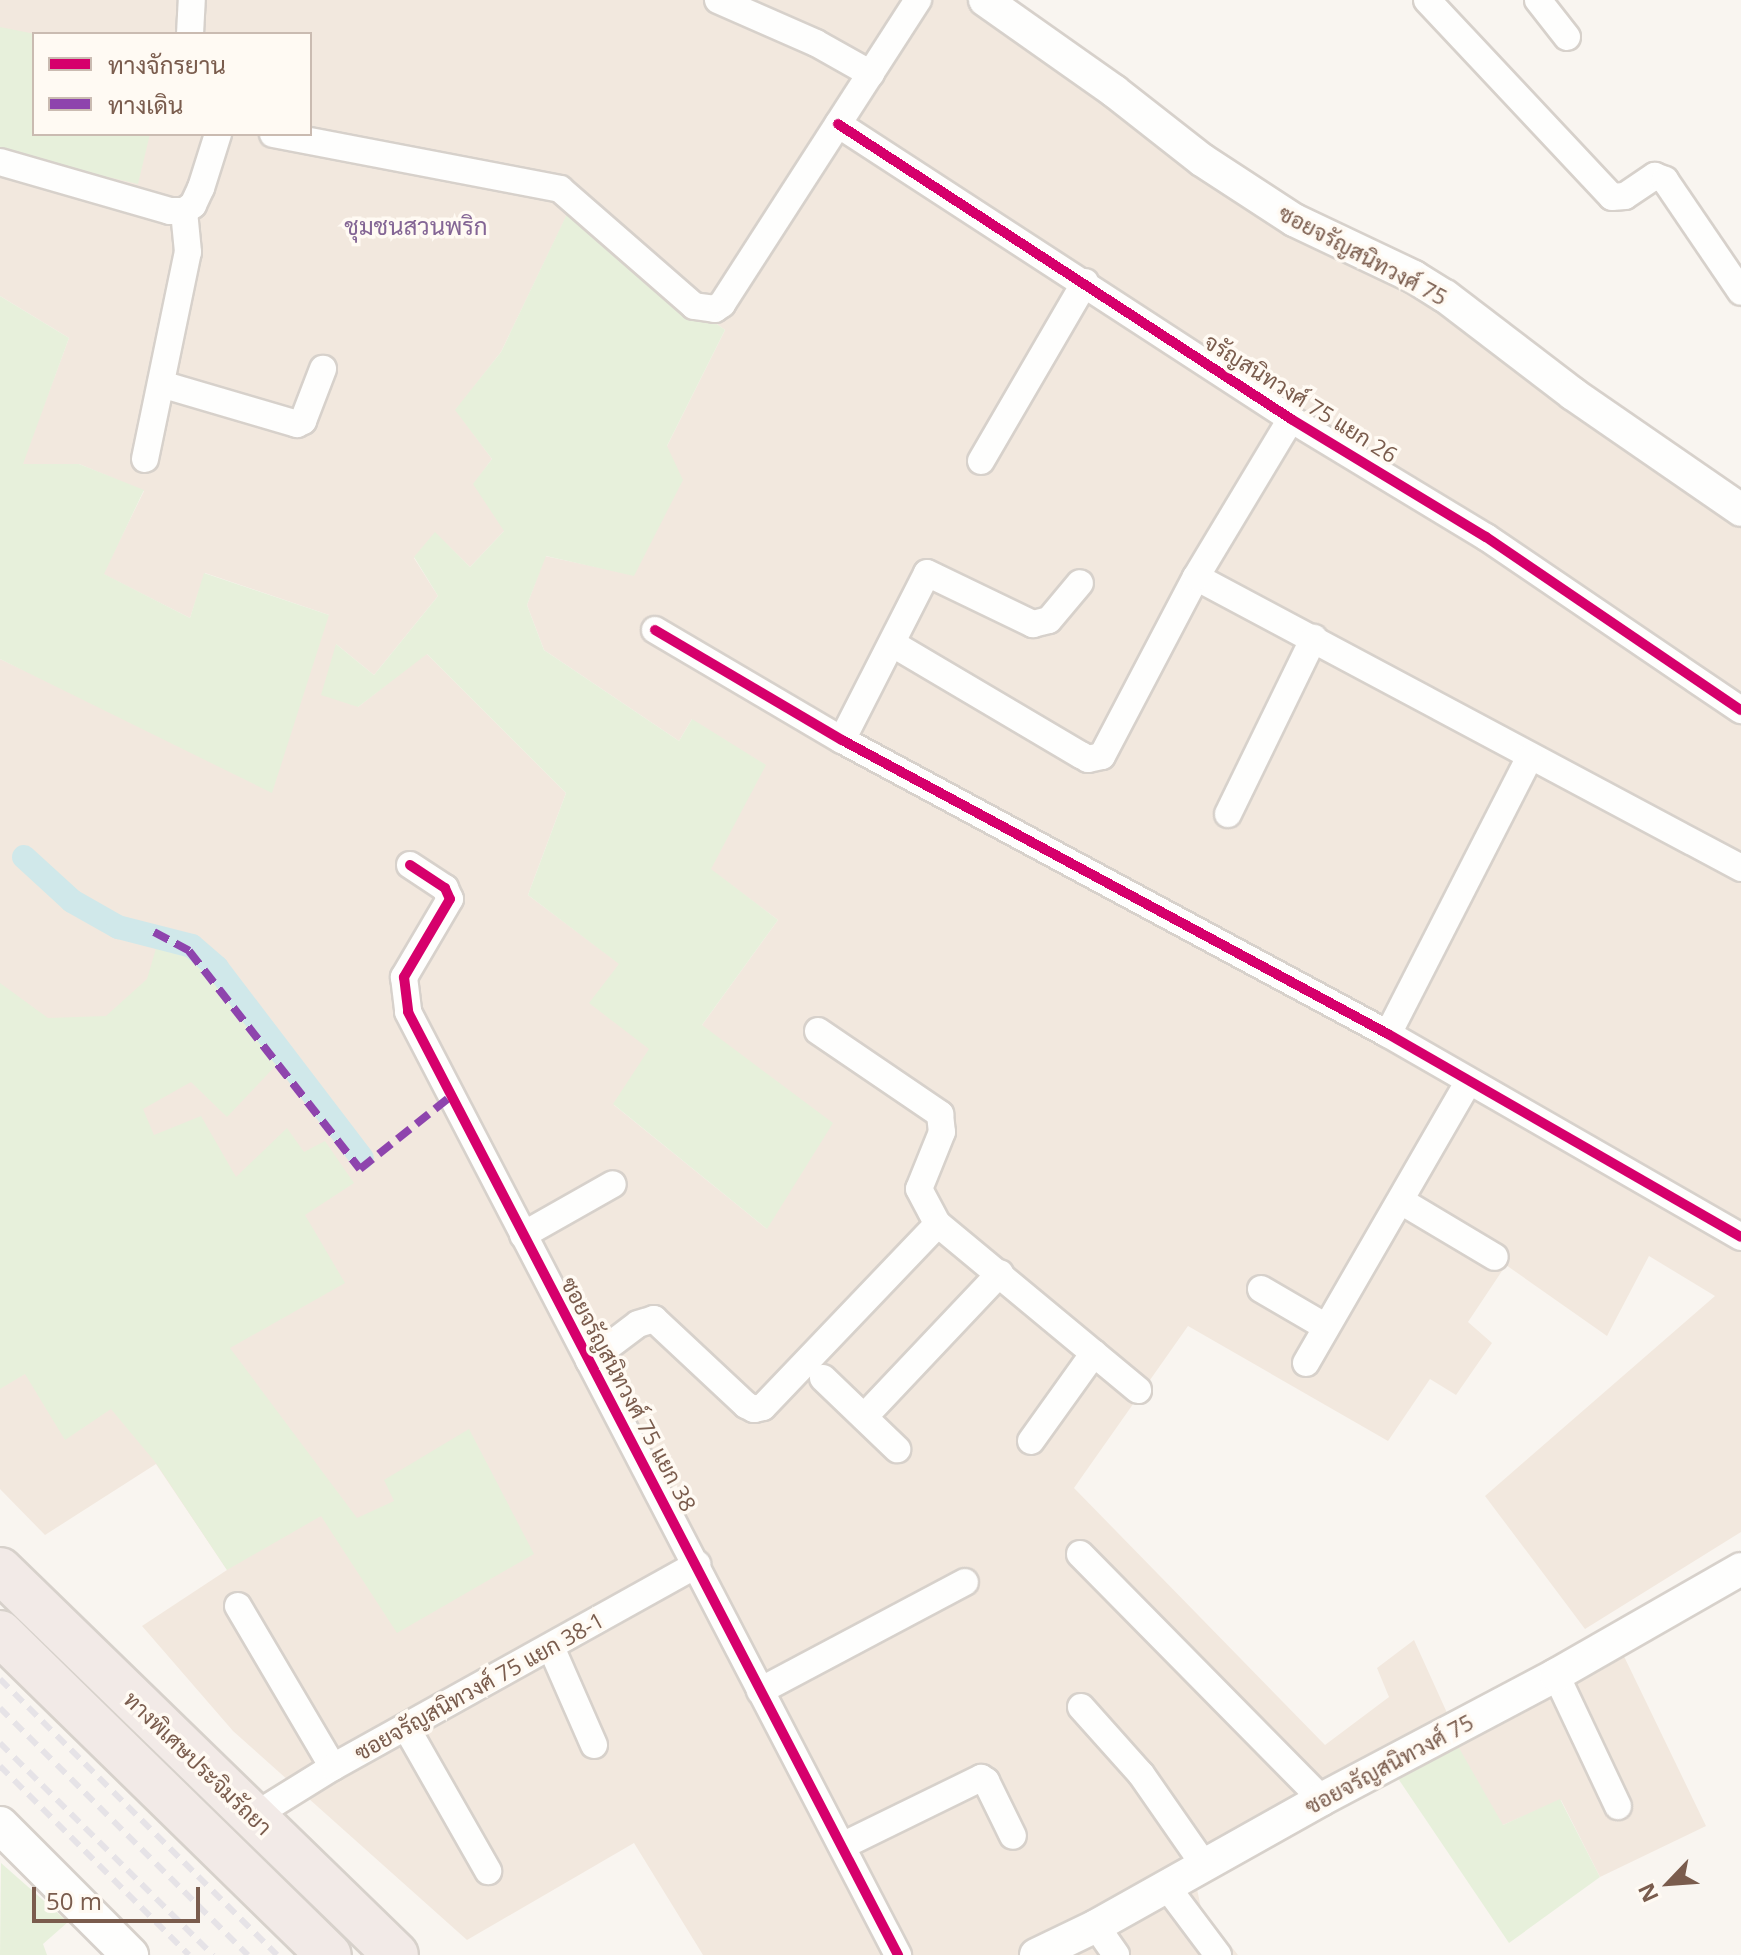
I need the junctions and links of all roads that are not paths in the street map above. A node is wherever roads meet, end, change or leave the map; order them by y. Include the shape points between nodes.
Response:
1 (192, 0) edge
2 (718, 0) edge
3 (918, 0) edge
4 (985, 0) edge
5 (1538, 0) edge
6 (1431, 1) edge
7 (190, 32) edge
8 (1567, 37) dead end
9 (871, 74) junction
10 (838, 124) junction
11 (217, 136) edge
12 (283, 136) edge
13 (0, 162) edge
14 (184, 211) junction
15 (1085, 282) junction
16 (1741, 292) edge
17 (323, 369) dead end
18 (161, 384) junction
19 (1291, 419) junction
20 (145, 459) dead end
21 (981, 461) dead end
22 (1741, 510) edge
23 (1196, 577) junction
24 (1080, 583) dead end
25 (655, 630) dead end
26 (1314, 638) junction
27 (893, 644) junction
28 (1741, 710) edge
29 (842, 740) junction
30 (1530, 757) junction
31 (1228, 814) dead end
32 (410, 865) dead end
33 (1741, 868) edge
34 (818, 1031) dead end
35 (1388, 1034) junction
36 (1468, 1082) junction
37 (613, 1184) dead end
38 (1401, 1201) junction
39 (938, 1224) junction
40 (523, 1235) junction
41 (1741, 1237) edge
42 (1495, 1257) dead end
43 (1000, 1273) junction
44 (1261, 1289) dead end
45 (1326, 1327) junction
46 (1094, 1353) junction
47 (589, 1361) junction
48 (1306, 1363) dead end
49 (823, 1378) dead end
50 (1138, 1390) dead end
51 (864, 1417) junction
52 (1031, 1441) dead end
53 (897, 1449) dead end
54 (0, 1543) edge
55 (1080, 1554) dead end
56 (697, 1564) junction
57 (1741, 1569) edge
58 (0, 1570) edge
59 (965, 1582) dead end
60 (238, 1606) dead end
61 (0, 1633) edge
62 (551, 1647) junction
63 (1556, 1675) junction
64 (760, 1691) junction
65 (1081, 1707) dead end
66 (406, 1727) junction
67 (594, 1745) dead end
68 (333, 1767) junction
69 (1322, 1799) junction
70 (1618, 1806) dead end
71 (262, 1811) junction
72 (0, 1825) edge
73 (1013, 1836) dead end
74 (842, 1846) junction
75 (1205, 1866) junction
76 (488, 1871) dead end
77 (1167, 1887) junction
78 (1096, 1926) junction
79 (130, 1955) edge
80 (329, 1955) edge
81 (396, 1955) edge
82 (404, 1955) edge
83 (898, 1955) edge
84 (1036, 1955) edge
85 (1116, 1955) edge
86 (1218, 1955) edge

1 - 7 street
2 - 9 street
3 - 9 street
4 - 22 street, ซอยจรัญสนิทวงศ์ 75 via 1202,160 1294,220 1445,296 1573,394
5 - 8 street
6 - 16 street via 1612,197 1625,196 1655,176 1665,180
9 - 10 street
10 - 12 street via 722,304 708,310 694,306 560,189
10 - 15 street, จรัญสนิทวงศ์ 75 แยก 26
11 - 14 street via 201,188
13 - 14 street
14 - 18 street via 188,252
15 - 19 street, จรัญสนิทวงศ์ 75 แยก 26
15 - 21 street
17 - 18 street via 303,421 297,424
18 - 20 street
19 - 23 street
19 - 28 street, จรัญสนิทวงศ์ 75 แยก 26 via 1486,537
23 - 26 street
23 - 27 street via 1107,752 1095,758 1081,755
24 - 27 street via 1049,620 1033,624 927,573
25 - 29 street
26 - 30 street
26 - 31 street
27 - 29 street
29 - 35 street
30 - 33 street
30 - 35 street
32 - 40 street, ซอยจรัญสนิทวงศ์ 75 แยก 38 via 445,888 450,899 404,977 408,1012
34 - 39 street via 940,1114 942,1132 919,1189
35 - 36 street
36 - 38 street
36 - 41 street
37 - 40 street
38 - 42 street
38 - 45 street
39 - 43 street
39 - 47 street via 763,1407 746,1405 654,1319 638,1324
40 - 47 street, ซอยจรัญสนิทวงศ์ 75 แยก 38
43 - 46 street
43 - 51 street
44 - 45 street
45 - 48 street
46 - 50 street
46 - 52 street
47 - 56 street, ซอยจรัญสนิทวงศ์ 75 แยก 38
49 - 51 street
51 - 53 street
54 - 71 main road
55 - 69 street
56 - 62 street, ซอยจรัญสนิทวงศ์ 75 แยก 38-1
56 - 64 street, ซอยจรัญสนิทวงศ์ 75 แยก 38
57 - 63 street, ซอยจรัญสนิทวงศ์ 75
58 - 81 highway, ทางพิเศษประจิมรัถยา
59 - 64 street
60 - 68 street
61 - 80 highway, ทางพิเศษประจิมรัถยา
62 - 66 street, ซอยจรัญสนิทวงศ์ 75 แยก 38-1
62 - 67 street
63 - 69 street, ซอยจรัญสนิทวงศ์ 75
63 - 70 street
64 - 74 street, ซอยจรัญสนิทวงศ์ 75 แยก 38
65 - 75 street via 1141,1774
66 - 68 street, ซอยจรัญสนิทวงศ์ 75 แยก 38-1
66 - 76 street
68 - 71 street, ซอยจรัญสนิทวงศ์ 75 แยก 38-1
69 - 75 street, ซอยจรัญสนิทวงศ์ 75
71 - 82 main road
72 - 79 main road
73 - 74 street via 981,1778
74 - 83 street, ซอยจรัญสนิทวงศ์ 75 แยก 38
75 - 77 street, ซอยจรัญสนิทวงศ์ 75
77 - 78 street, ซอยจรัญสนิทวงศ์ 75
77 - 86 street
78 - 84 street, ซอยจรัญสนิทวงศ์ 75
78 - 85 street

